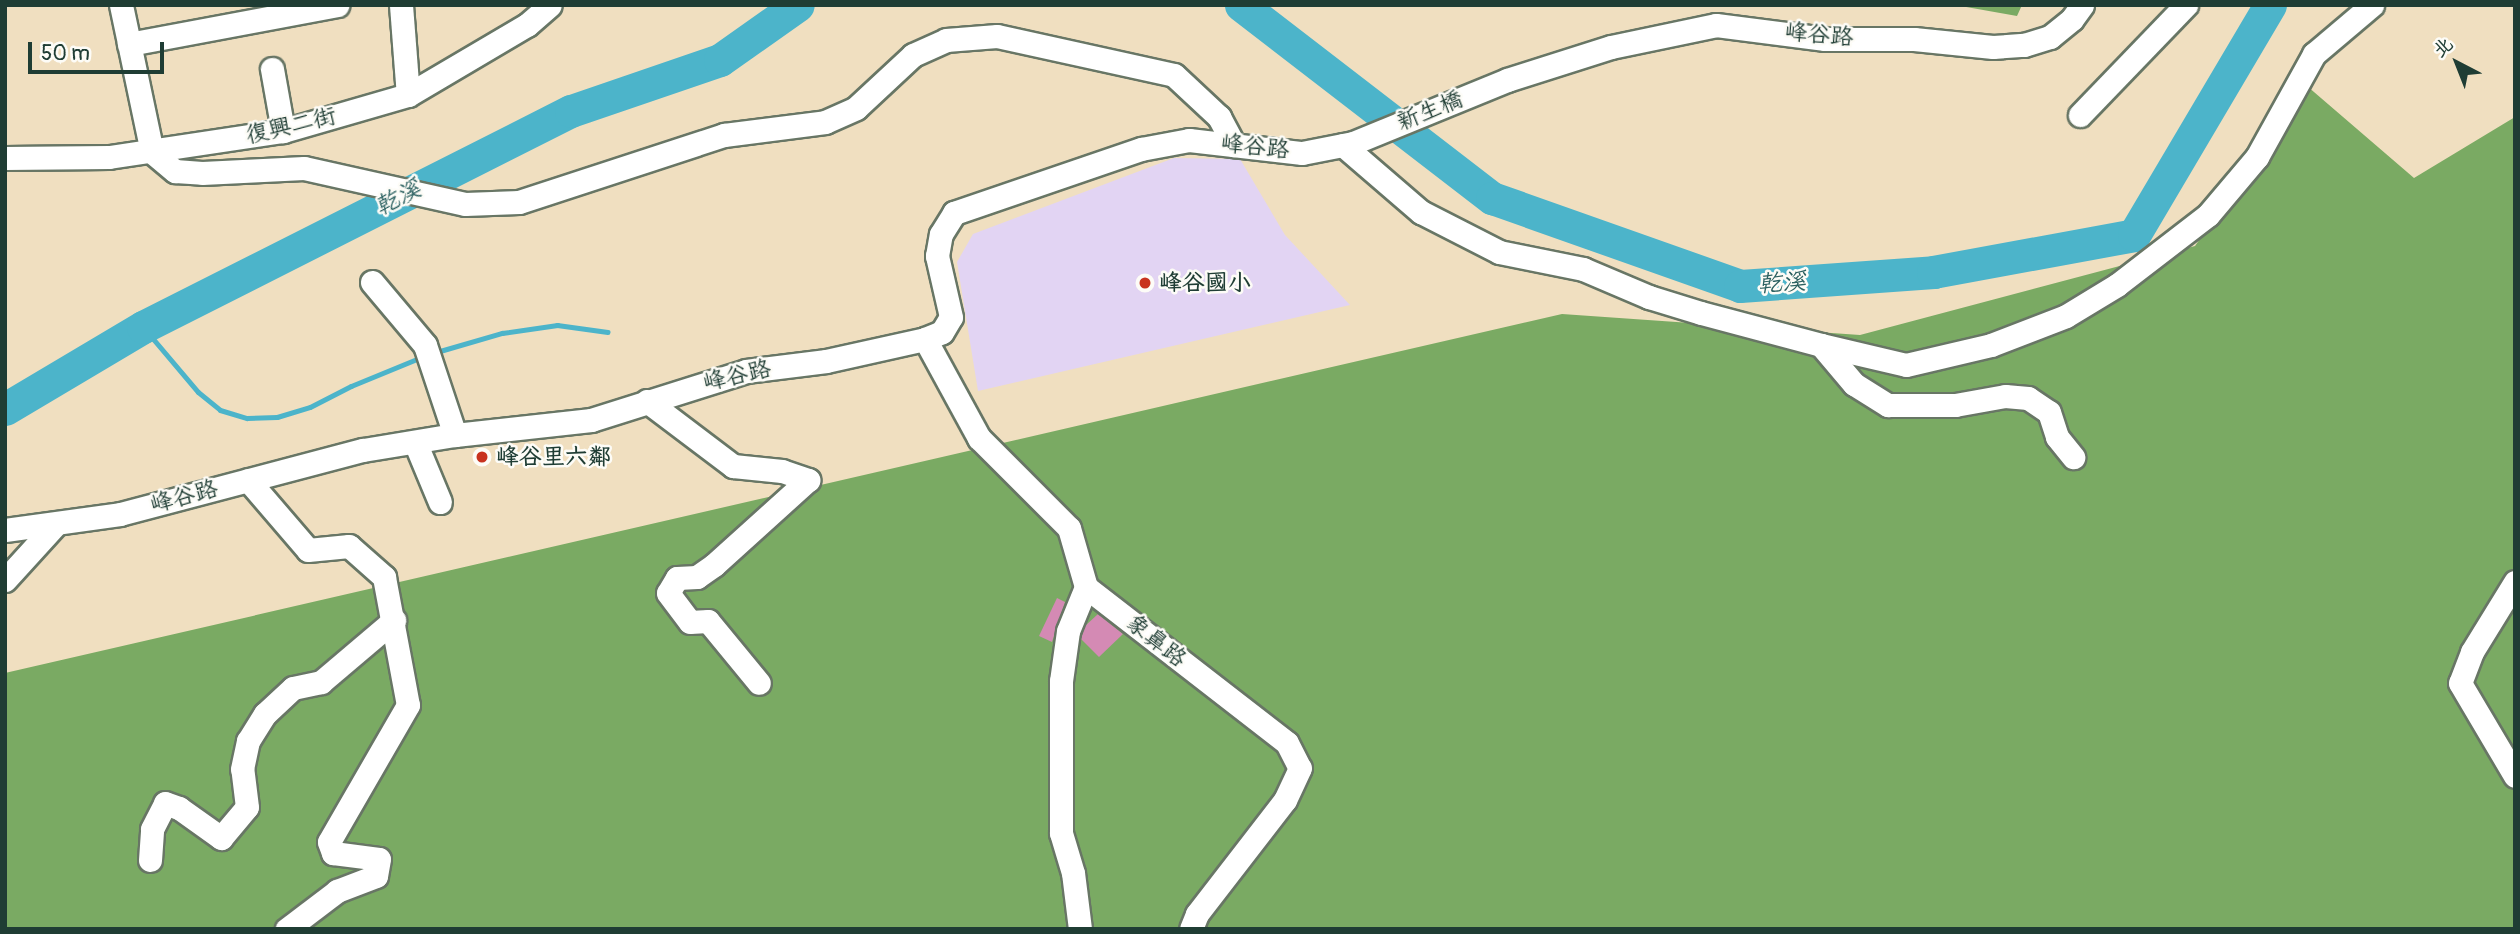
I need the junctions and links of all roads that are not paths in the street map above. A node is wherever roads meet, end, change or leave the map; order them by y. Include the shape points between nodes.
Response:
1 (121, 5) edge
2 (337, 5) edge
3 (401, 5) edge
4 (550, 5) edge
5 (2082, 5) edge
6 (2186, 5) edge
7 (2372, 5) edge
8 (524, 15) edge
9 (129, 44) junction
10 (272, 69) dead end
11 (1507, 80) joint
12 (408, 95) junction
13 (2080, 115) dead end
14 (283, 131) junction
15 (1348, 144) junction
16 (1234, 145) junction
17 (152, 152) junction
18 (6, 153) edge
19 (372, 282) dead end
20 (925, 339) junction
21 (1821, 345) junction
22 (647, 401) junction
23 (455, 435) junction
24 (415, 442) junction
25 (2073, 457) dead end
26 (248, 480) junction
27 (440, 502) dead end
28 (55, 525) junction
29 (5, 530) edge
30 (5, 579) edge
31 (2515, 582) edge
32 (1086, 587) junction
33 (394, 620) junction
34 (759, 683) dead end
35 (2515, 776) edge
36 (150, 860) dead end
37 (287, 929) edge
38 (1080, 929) edge
39 (1191, 929) edge

1 - 9 street
2 - 9 street
3 - 12 street
4 - 8 street, 復興二街
5 - 11 street, 峰谷路 via 2050,37 2024,45 1825,40 1716,25 1611,47
6 - 13 street
7 - 21 street via 2314,54 2257,157 2208,215 2117,285 2066,316 1991,345 1906,365
8 - 12 street, 復興二街
9 - 17 street
10 - 14 street
11 - 15 street, 新生橋
12 - 14 street, 復興二街
14 - 17 street, 復興二街
15 - 16 street, 峰谷路 via 1302,153
15 - 21 street via 1421,212 1499,252 1583,270 1662,301
16 - 17 street via 1219,117 1174,75 997,36 946,40 912,55 856,108 824,122 724,135 519,202 465,204 304,168 174,171
16 - 20 street, 峰谷路 via 1189,140 1141,149 954,213 941,234 937,256 951,317 942,332
17 - 18 street, 復興二街 via 108,157
19 - 23 street via 428,356
20 - 22 street, 峰谷路 via 826,361 746,371
20 - 32 street via 979,438 1069,528
21 - 25 street via 1854,384 1888,405 2028,398 2049,412 2057,437
22 - 23 street, 峰谷路 via 591,420
22 - 34 street via 733,466 782,471 808,480 714,565 697,577 677,578 668,593 690,622 708,621
23 - 24 street, 峰谷路
24 - 26 street, 峰谷路 via 363,450
24 - 27 street
26 - 28 street, 峰谷路 via 120,514
26 - 33 street via 308,550 349,546 384,577
28 - 29 street, 峰谷路
28 - 30 street
31 - 35 street via 2472,652 2460,683
32 - 38 street via 1068,631 1061,681 1061,833 1073,873
32 - 39 street, 象鼻路 via 1287,743 1300,768 1285,800 1197,914
33 - 36 street via 320,682 293,688 265,714 248,741 242,769 247,807 221,838 165,803 152,829
33 - 37 street via 408,705 329,842 333,853 379,859 376,876 337,891

